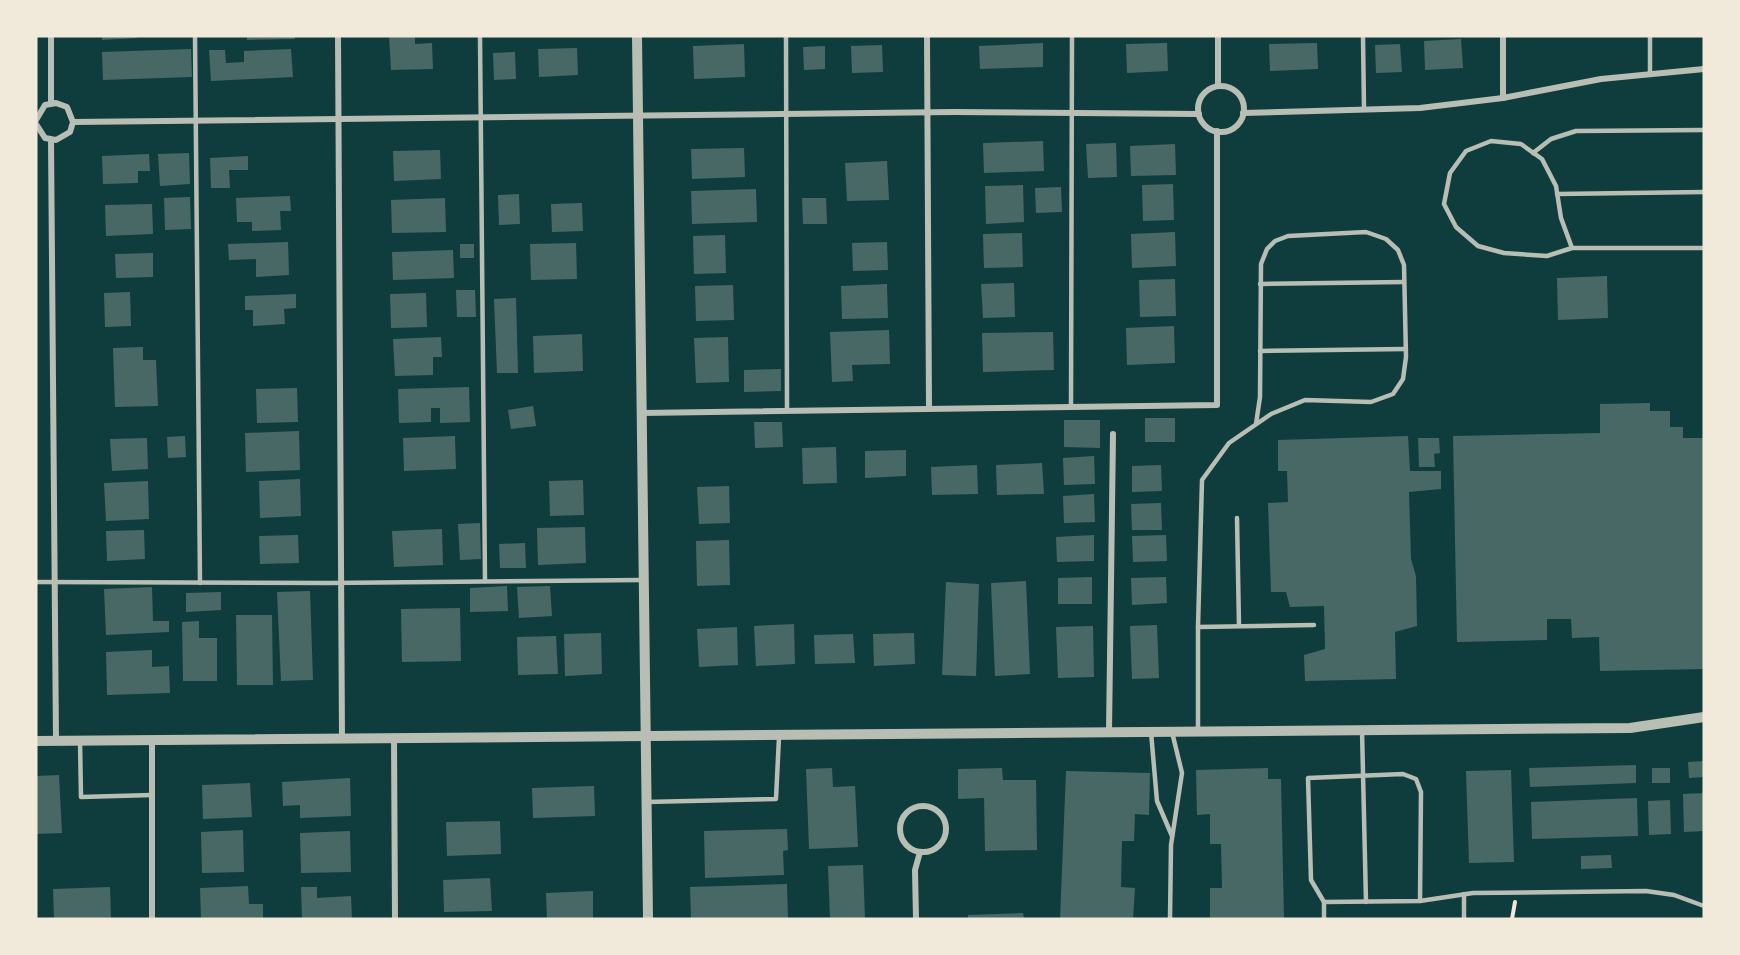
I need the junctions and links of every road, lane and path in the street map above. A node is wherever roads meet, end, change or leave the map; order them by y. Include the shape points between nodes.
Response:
1 (51, 36) edge
2 (195, 36) edge
3 (338, 36) edge
4 (480, 36) edge
5 (637, 36) edge
6 (786, 36) edge
7 (927, 36) edge
8 (1072, 36) edge
9 (1218, 36) edge
10 (1363, 36) edge
11 (1503, 36) edge
12 (1650, 36) edge
13 (1704, 69) edge
14 (1650, 73) junction
15 (1218, 86) junction
16 (1503, 98) junction
17 (51, 103) junction
18 (1364, 109) junction
19 (1072, 112) junction
20 (927, 113) junction
21 (1243, 113) junction
22 (787, 114) junction
23 (1199, 114) junction
24 (638, 115) junction
25 (338, 117) junction
26 (480, 117) junction
27 (195, 119) junction
28 (36, 122) edge
29 (73, 122) junction
30 (1704, 130) edge
31 (1217, 131) junction
32 (51, 140) junction
33 (1533, 153) junction
34 (1704, 192) edge
35 (1557, 194) junction
36 (1572, 248) junction
37 (1704, 248) edge
38 (1404, 282) junction
39 (1260, 284) junction
40 (1406, 349) junction
41 (1260, 351) junction
42 (1071, 407) junction
43 (929, 409) junction
44 (787, 411) junction
45 (641, 413) junction
46 (1256, 424) junction
47 (1113, 434) dead end
48 (1237, 518) dead end
49 (643, 580) junction
50 (484, 581) junction
51 (36, 582) edge
52 (54, 582) junction
53 (200, 583) junction
54 (341, 583) junction
55 (1314, 625) dead end
56 (1198, 627) junction
57 (1239, 627) junction
58 (1704, 717) edge
59 (1362, 730) junction
60 (1171, 731) junction
61 (1198, 731) junction
62 (1109, 732) junction
63 (1151, 732) junction
64 (779, 734) junction
65 (645, 736) junction
66 (342, 738) junction
67 (394, 738) junction
68 (80, 740) junction
69 (152, 740) junction
70 (36, 741) edge
71 (56, 741) junction
72 (1363, 776) junction
73 (152, 795) junction
74 (646, 802) junction
75 (1172, 836) junction
76 (920, 852) junction
77 (1464, 894) junction
78 (1420, 901) junction
79 (1324, 902) junction
80 (1366, 902) junction
81 (1704, 906) edge
82 (152, 919) edge
83 (395, 919) edge
84 (648, 919) edge
85 (916, 919) edge
86 (1170, 919) edge
87 (1324, 919) edge
88 (1464, 919) edge

1 - 17 street
2 - 27 lane
3 - 25 street
4 - 26 lane
5 - 24 street
6 - 22 lane
7 - 20 street
8 - 19 lane
9 - 15 street
10 - 18 lane
11 - 16 street
12 - 14 lane
13 - 14 street
14 - 16 street
15 - 21 street via 1238,93
15 - 23 street via 1200,99
16 - 18 street via 1420,108
17 - 28 street via 40,110
17 - 29 street via 66,107
18 - 21 street
19 - 20 street
19 - 23 street
19 - 42 lane
20 - 22 street
20 - 43 street
21 - 31 street via 1237,125
22 - 24 street
22 - 44 lane
23 - 31 street via 1205,125
24 - 26 street
24 - 45 street
25 - 26 street
25 - 27 street
25 - 54 street
26 - 50 lane
27 - 29 street
27 - 53 lane
28 - 32 street via 40,134
29 - 32 street via 66,136
30 - 33 lane via 1576,131 1551,139
31 - 42 street via 1217,405
32 - 52 street
33 - 35 lane via 1542,159
33 - 36 lane via 1521,144 1491,141 1466,151 1450,173 1444,204 1456,227 1478,246 1504,253 1547,256
34 - 35 lane
35 - 36 lane
36 - 37 lane
38 - 39 lane
38 - 39 lane via 1404,265 1398,250 1386,239 1366,232 1288,236 1275,241 1260,264
38 - 40 lane
39 - 41 lane
40 - 41 lane
40 - 46 lane via 1403,378 1393,394 1371,402 1305,400
41 - 46 lane
42 - 43 street
43 - 44 street
44 - 45 street
45 - 49 street
46 - 56 lane via 1229,443 1202,480
47 - 62 street
48 - 57 lane
49 - 50 lane
49 - 65 street
50 - 54 lane
51 - 52 lane
52 - 53 lane
52 - 71 street
53 - 54 lane
54 - 66 street
55 - 57 lane
56 - 57 lane
56 - 61 lane
58 - 59 street via 1630,728
59 - 61 street
59 - 72 lane
60 - 61 street
60 - 63 street
60 - 75 lane via 1182,773
62 - 63 street
62 - 64 street
63 - 75 lane via 1157,801
64 - 65 street
64 - 74 lane via 776,799
65 - 67 street
65 - 74 street
66 - 67 street
66 - 69 street
67 - 83 street
68 - 69 street
68 - 71 street
68 - 73 lane via 81,797
69 - 73 street
70 - 71 street
72 - 78 lane via 1403,774 1416,779 1421,792
72 - 79 lane via 1308,778 1311,880
72 - 80 lane
73 - 82 street
74 - 84 street
75 - 86 lane
76 - 76 street via 935,849 944,839 945,824 939,812 925,806 911,809 902,820 900,834 907,847
76 - 85 street via 915,870
77 - 78 lane
77 - 81 lane via 1646,891 1674,895
77 - 88 lane
78 - 80 lane
79 - 80 lane
79 - 87 lane

